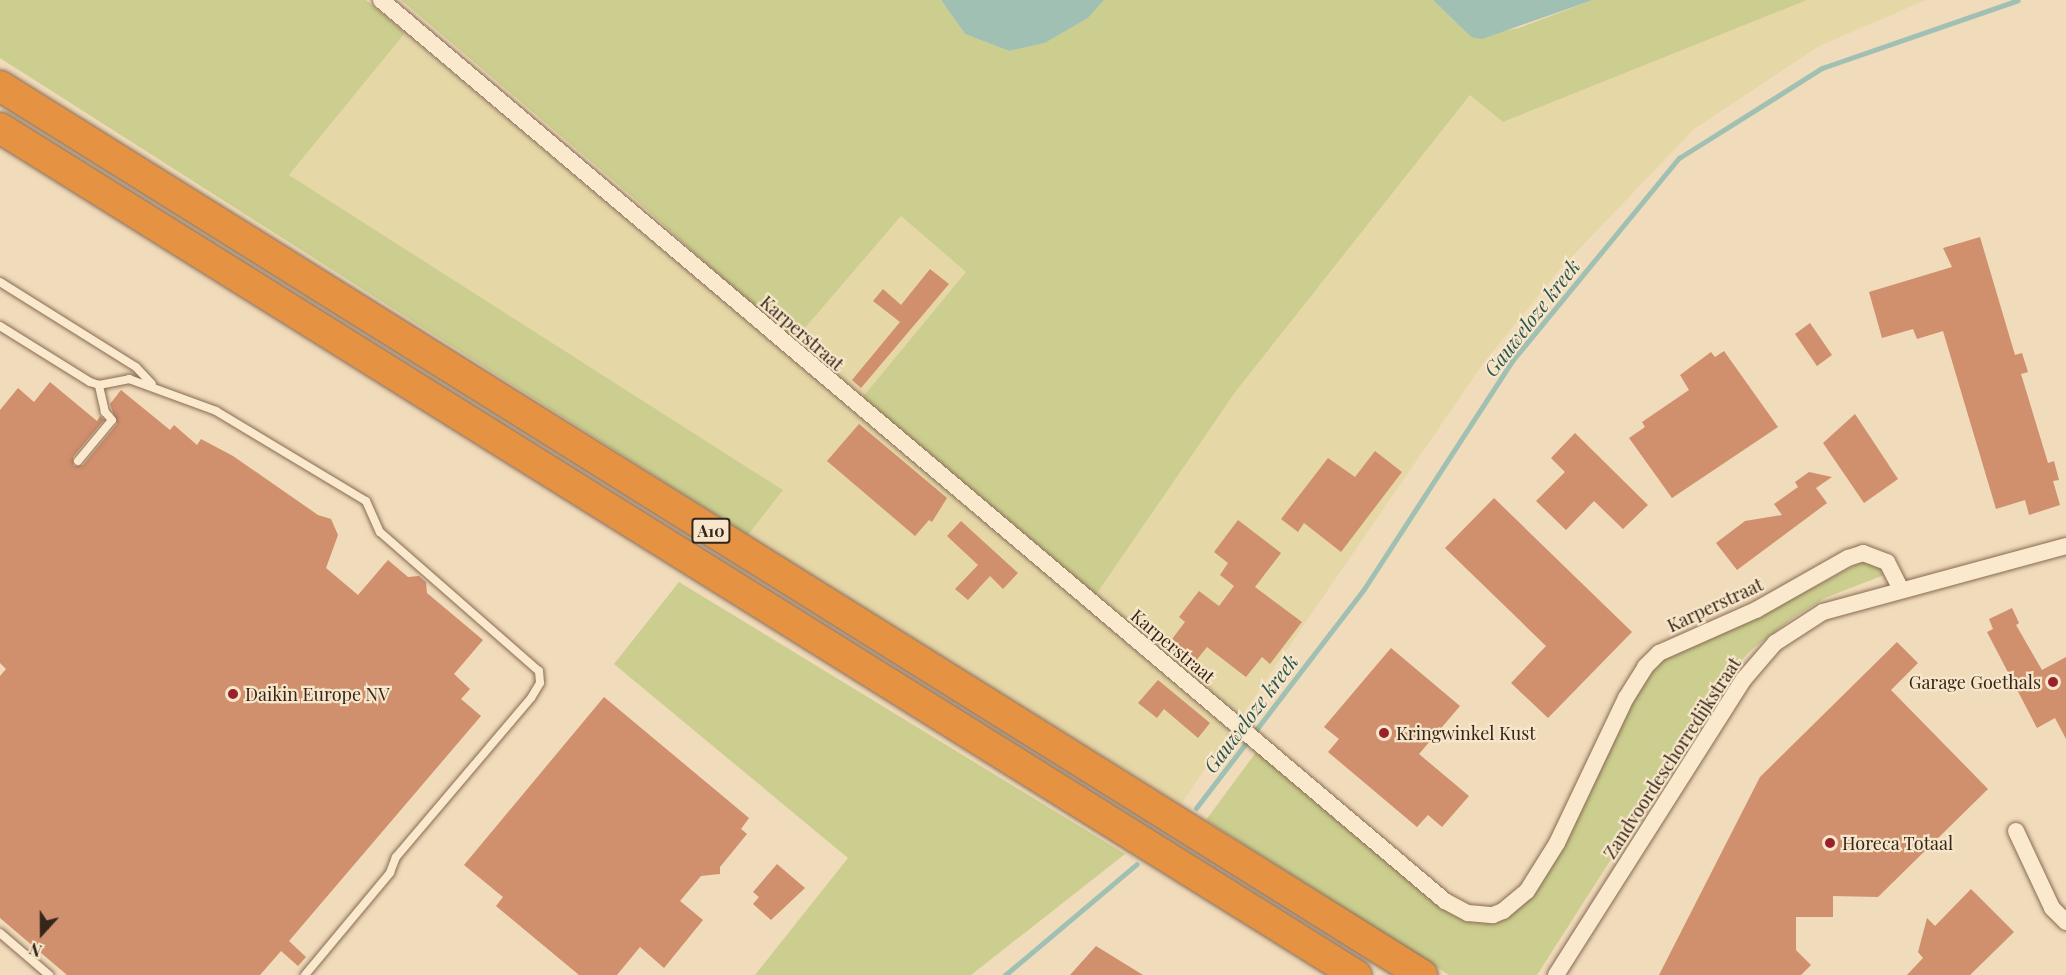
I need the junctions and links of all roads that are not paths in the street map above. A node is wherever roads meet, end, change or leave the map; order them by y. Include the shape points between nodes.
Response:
1 (381, 0) edge
2 (0, 86) edge
3 (0, 128) edge
4 (0, 282) edge
5 (0, 326) edge
6 (99, 385) junction
7 (152, 385) junction
8 (78, 461) dead end
9 (2066, 546) edge
10 (1900, 588) junction
11 (2016, 831) dead end
12 (2066, 922) edge
13 (0, 933) edge
14 (49, 975) edge
15 (304, 975) edge
16 (1356, 975) edge
17 (1422, 975) edge
18 (1556, 975) edge

1 - 10 street, Karperstraat via 1445,901 1468,913 1493,915 1514,904 1545,862 1626,698 1645,667 1659,654 1756,610 1863,553 1887,561
2 - 17 highway, A10
3 - 16 highway, A10
4 - 7 lane via 136,367
5 - 6 lane
6 - 7 lane via 129,379
6 - 8 lane via 105,412 112,420
7 - 15 lane via 216,411 366,501 380,532 539,670 540,683 531,698 396,856 390,873
9 - 10 street, Zandvoordeschorredijkstraat
10 - 18 street, Zandvoordeschorredijkstraat via 1823,612 1775,643 1744,679
11 - 12 street via 2052,908
13 - 14 lane

